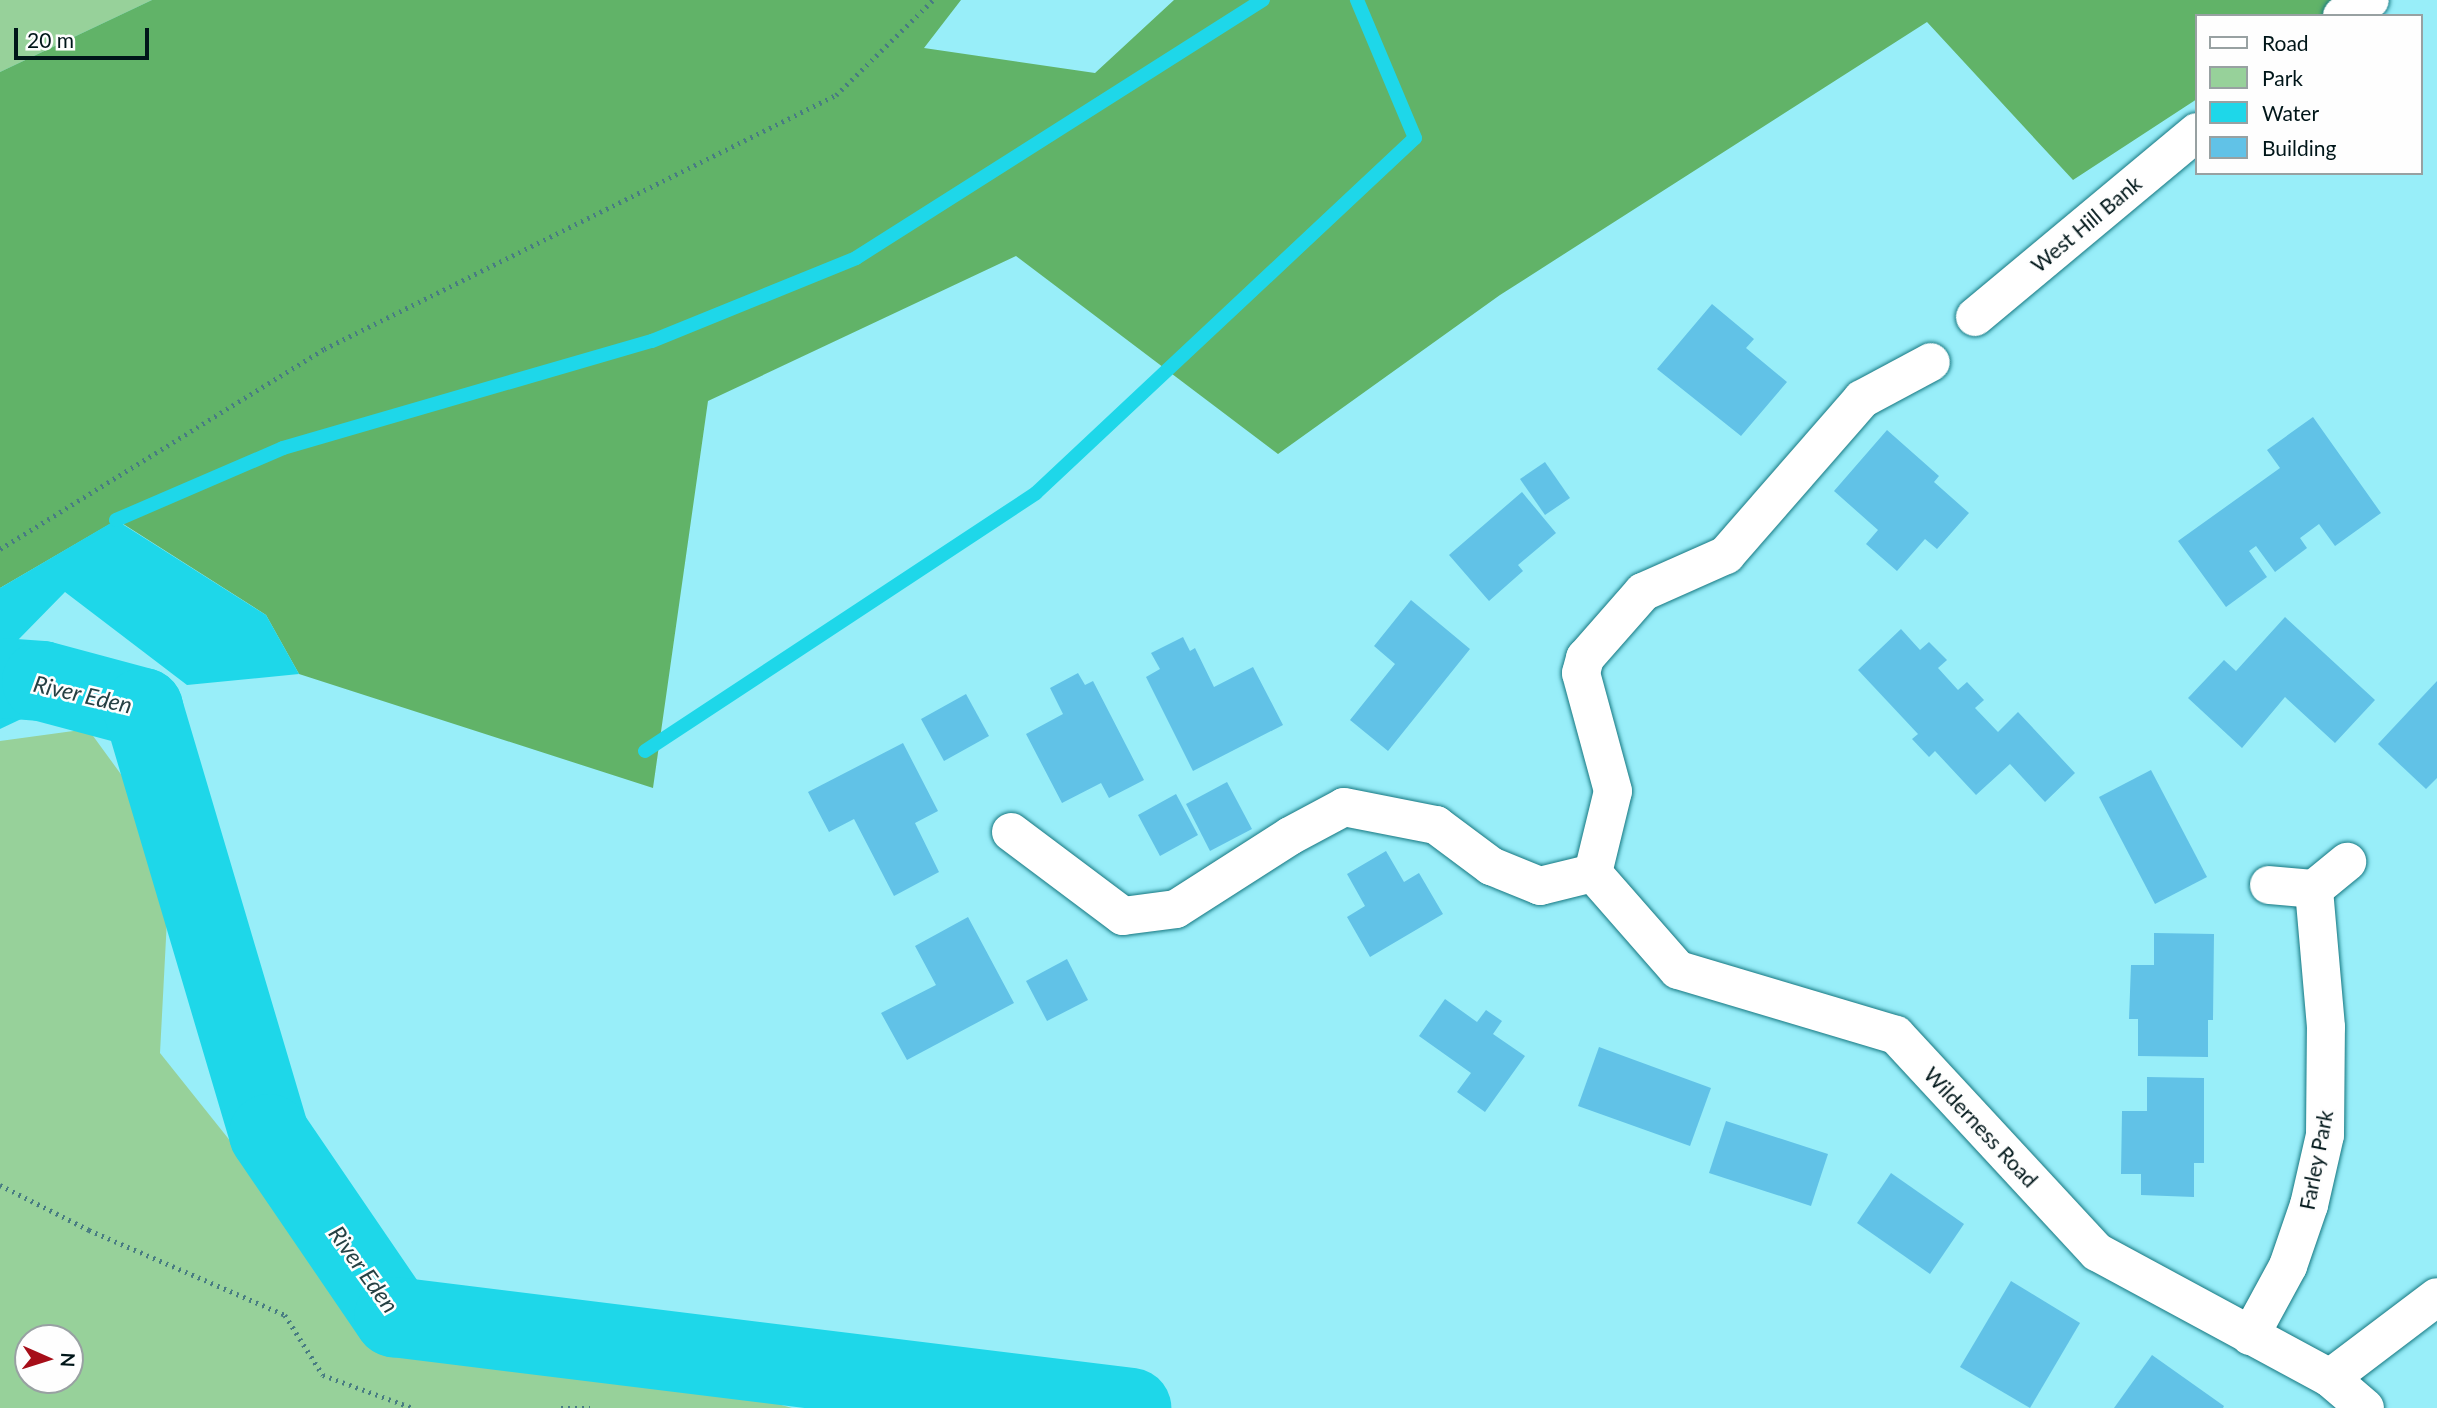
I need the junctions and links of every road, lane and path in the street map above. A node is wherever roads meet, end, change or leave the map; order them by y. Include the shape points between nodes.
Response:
1 (933, 0) edge
2 (2370, 0) edge
3 (2346, 14) edge
4 (2196, 133) edge
5 (1975, 317) dead end
6 (1931, 362) dead end
7 (0, 549) edge
8 (1011, 832) dead end
9 (2347, 862) dead end
10 (1593, 873) junction
11 (2269, 885) dead end
12 (2314, 889) junction
13 (0, 1185) edge
14 (2437, 1297) edge
15 (2250, 1336) junction
16 (2330, 1378) junction
17 (414, 1408) edge
18 (561, 1408) edge
19 (590, 1408) edge
20 (2365, 1408) edge

1 - 7 path via 836,95 324,349
2 - 3 street
4 - 5 street, West Hill Bank
6 - 10 street via 1862,400 1726,555 1643,592 1585,658 1581,673 1613,791
8 - 10 street via 1124,916 1176,909 1344,807 1436,825 1491,866 1540,886
9 - 12 street
10 - 15 street, Wilderness Road via 1678,970 1896,1035 2097,1252
11 - 12 street
12 - 15 street, Farley Park via 2326,1027 2325,1135 2309,1205 2288,1266
13 - 17 path via 89,1230 285,1315 323,1375
14 - 16 street
15 - 16 street, Wilderness Road
16 - 20 street, Wilderness Road
18 - 19 path

